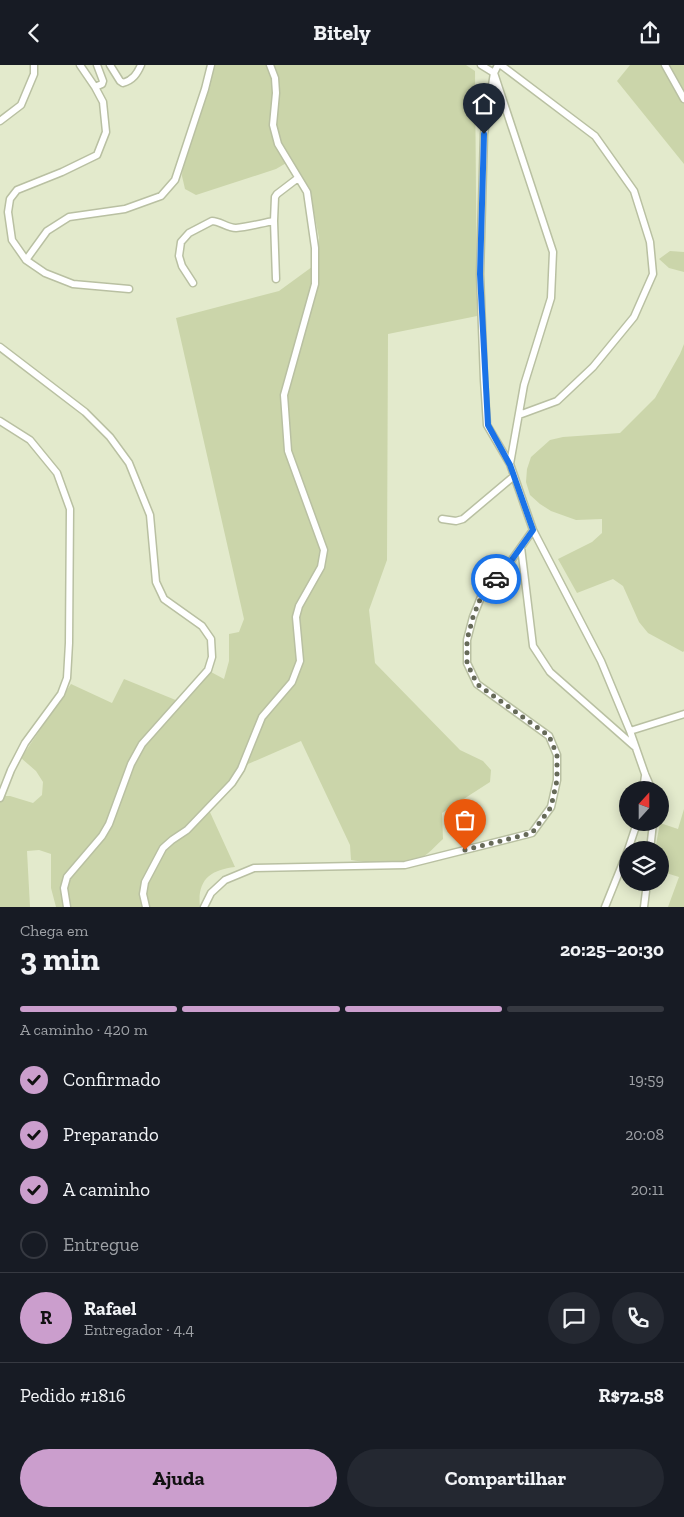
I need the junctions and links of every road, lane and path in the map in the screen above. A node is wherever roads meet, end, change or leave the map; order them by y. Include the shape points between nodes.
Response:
1 (34, 65) edge
2 (80, 65) edge
3 (97, 65) edge
4 (110, 65) edge
5 (141, 65) edge
6 (211, 65) edge
7 (270, 65) edge
8 (480, 65) edge
9 (499, 65) edge
10 (665, 65) edge
11 (494, 73) junction
12 (95, 87) junction
13 (684, 99) edge
14 (0, 121) edge
15 (298, 178) junction
16 (274, 221) junction
17 (26, 260) junction
18 (276, 279) dead end
19 (193, 283) dead end
20 (129, 289) dead end
21 (0, 347) edge
22 (519, 415) junction
23 (0, 421) edge
24 (510, 465) junction
25 (514, 476) junction
26 (442, 519) dead end
27 (533, 530) junction
28 (521, 547) junction
29 (684, 714) edge
30 (630, 731) junction
31 (635, 747) junction
32 (645, 774) junction
33 (644, 781) edge
34 (648, 781) edge
35 (0, 798) edge
36 (619, 872) edge
37 (645, 891) edge
38 (67, 907) edge
39 (146, 907) edge
40 (204, 907) edge
41 (605, 907) edge
42 (644, 907) edge

1 - 14 street via 34,74 22,105
2 - 12 street
3 - 12 street via 103,81
4 - 5 street via 124,83 136,76
6 - 17 street via 175,180 161,196 125,209 69,217 47,231
7 - 15 street via 276,93 273,125 278,144
8 - 11 street
9 - 11 street
9 - 22 street via 595,136 634,191 650,242 653,274 634,317 593,367 557,401
10 - 13 street
11 - 22 street via 553,252 551,297 524,385
11 - 24 street via 484,134 480,274 488,425
12 - 17 street via 102,101 106,132 97,155 17,190 10,199 8,212 12,241
15 - 16 street via 275,197
15 - 39 street via 307,192 315,248 315,284 284,395 288,451 324,550 322,567 296,617 300,661 292,682 262,717 232,783 187,830 163,848 145,882
16 - 18 street
16 - 19 street via 236,228 212,221 189,233 182,242 179,256
17 - 20 street via 45,273 73,284
21 - 38 street via 85,413 110,437 129,463 150,515 156,582 164,599 202,626 211,639 212,657 208,670 142,744 130,764 106,830 67,877 64,888
22 - 24 street
23 - 35 street via 30,440 57,473 70,509 70,519 67,678 60,695 25,743
24 - 25 street
25 - 26 street via 463,519
25 - 27 street
27 - 28 street
27 - 30 street via 601,661
28 - 31 street via 533,647 550,672
28 - 40 street via 481,597 467,640 467,663 477,684 549,736 557,755 557,780 551,807 532,833 405,865 254,868 225,880 211,893
29 - 30 street
30 - 31 street
31 - 32 street
32 - 33 street
32 - 34 street
36 - 41 street
37 - 42 street

